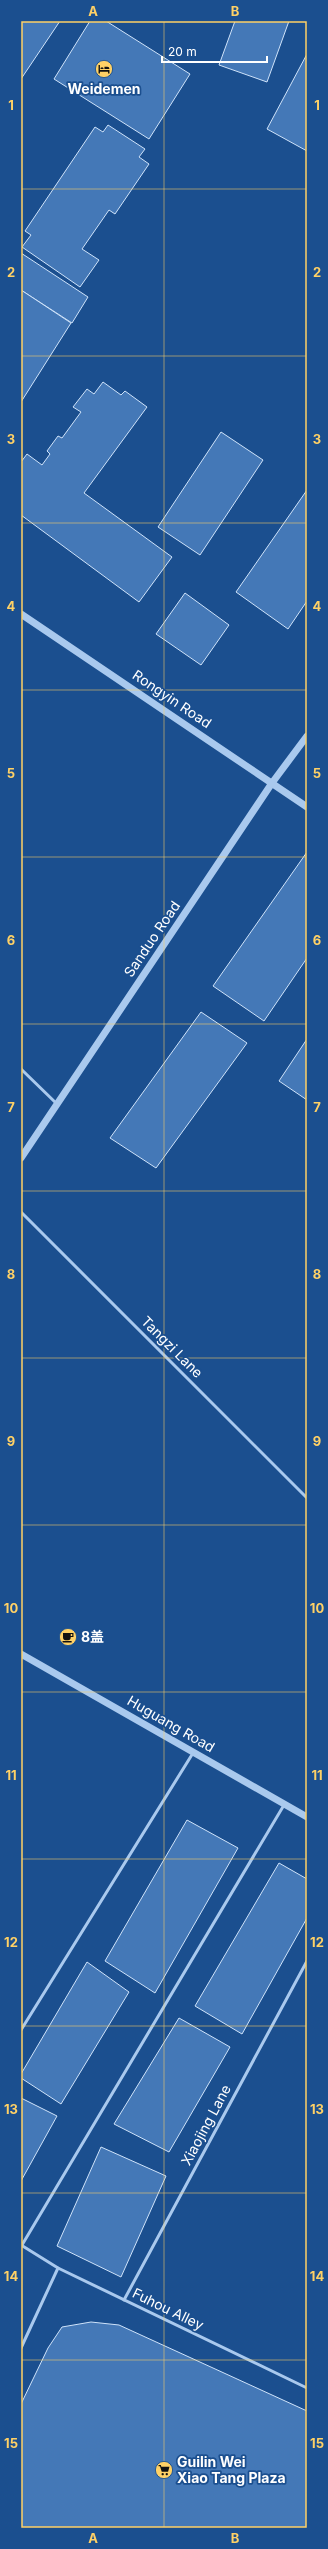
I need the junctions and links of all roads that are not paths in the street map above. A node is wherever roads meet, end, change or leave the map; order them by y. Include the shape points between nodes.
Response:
1 (21, 614) edge
2 (307, 736) edge
3 (272, 783) junction
4 (307, 807) edge
5 (21, 1069) edge
6 (57, 1104) junction
7 (21, 1158) edge
8 (21, 1212) edge
9 (307, 1498) edge
10 (21, 1654) edge
11 (194, 1752) junction
12 (285, 1805) junction
13 (307, 1817) edge
14 (307, 1961) edge
15 (21, 2030) edge
16 (21, 2245) edge
17 (58, 2268) junction
18 (124, 2300) junction
19 (21, 2348) edge
20 (307, 2388) edge

1 - 3 street, Rongyin Road
2 - 3 street, Sanduo Road
3 - 4 street, Rongyin Road
3 - 6 street, Sanduo Road
5 - 6 lane
6 - 7 street, Sanduo Road
8 - 9 lane, Tangzi Lane
10 - 11 street, Huguang Road
11 - 12 street, Huguang Road
11 - 15 lane
12 - 13 street, Huguang Road
12 - 16 lane
14 - 18 lane, Xiaojing Lane
16 - 17 lane, Fuhou Alley
17 - 18 lane, Fuhou Alley
17 - 19 lane
18 - 20 lane, Fuhou Alley

